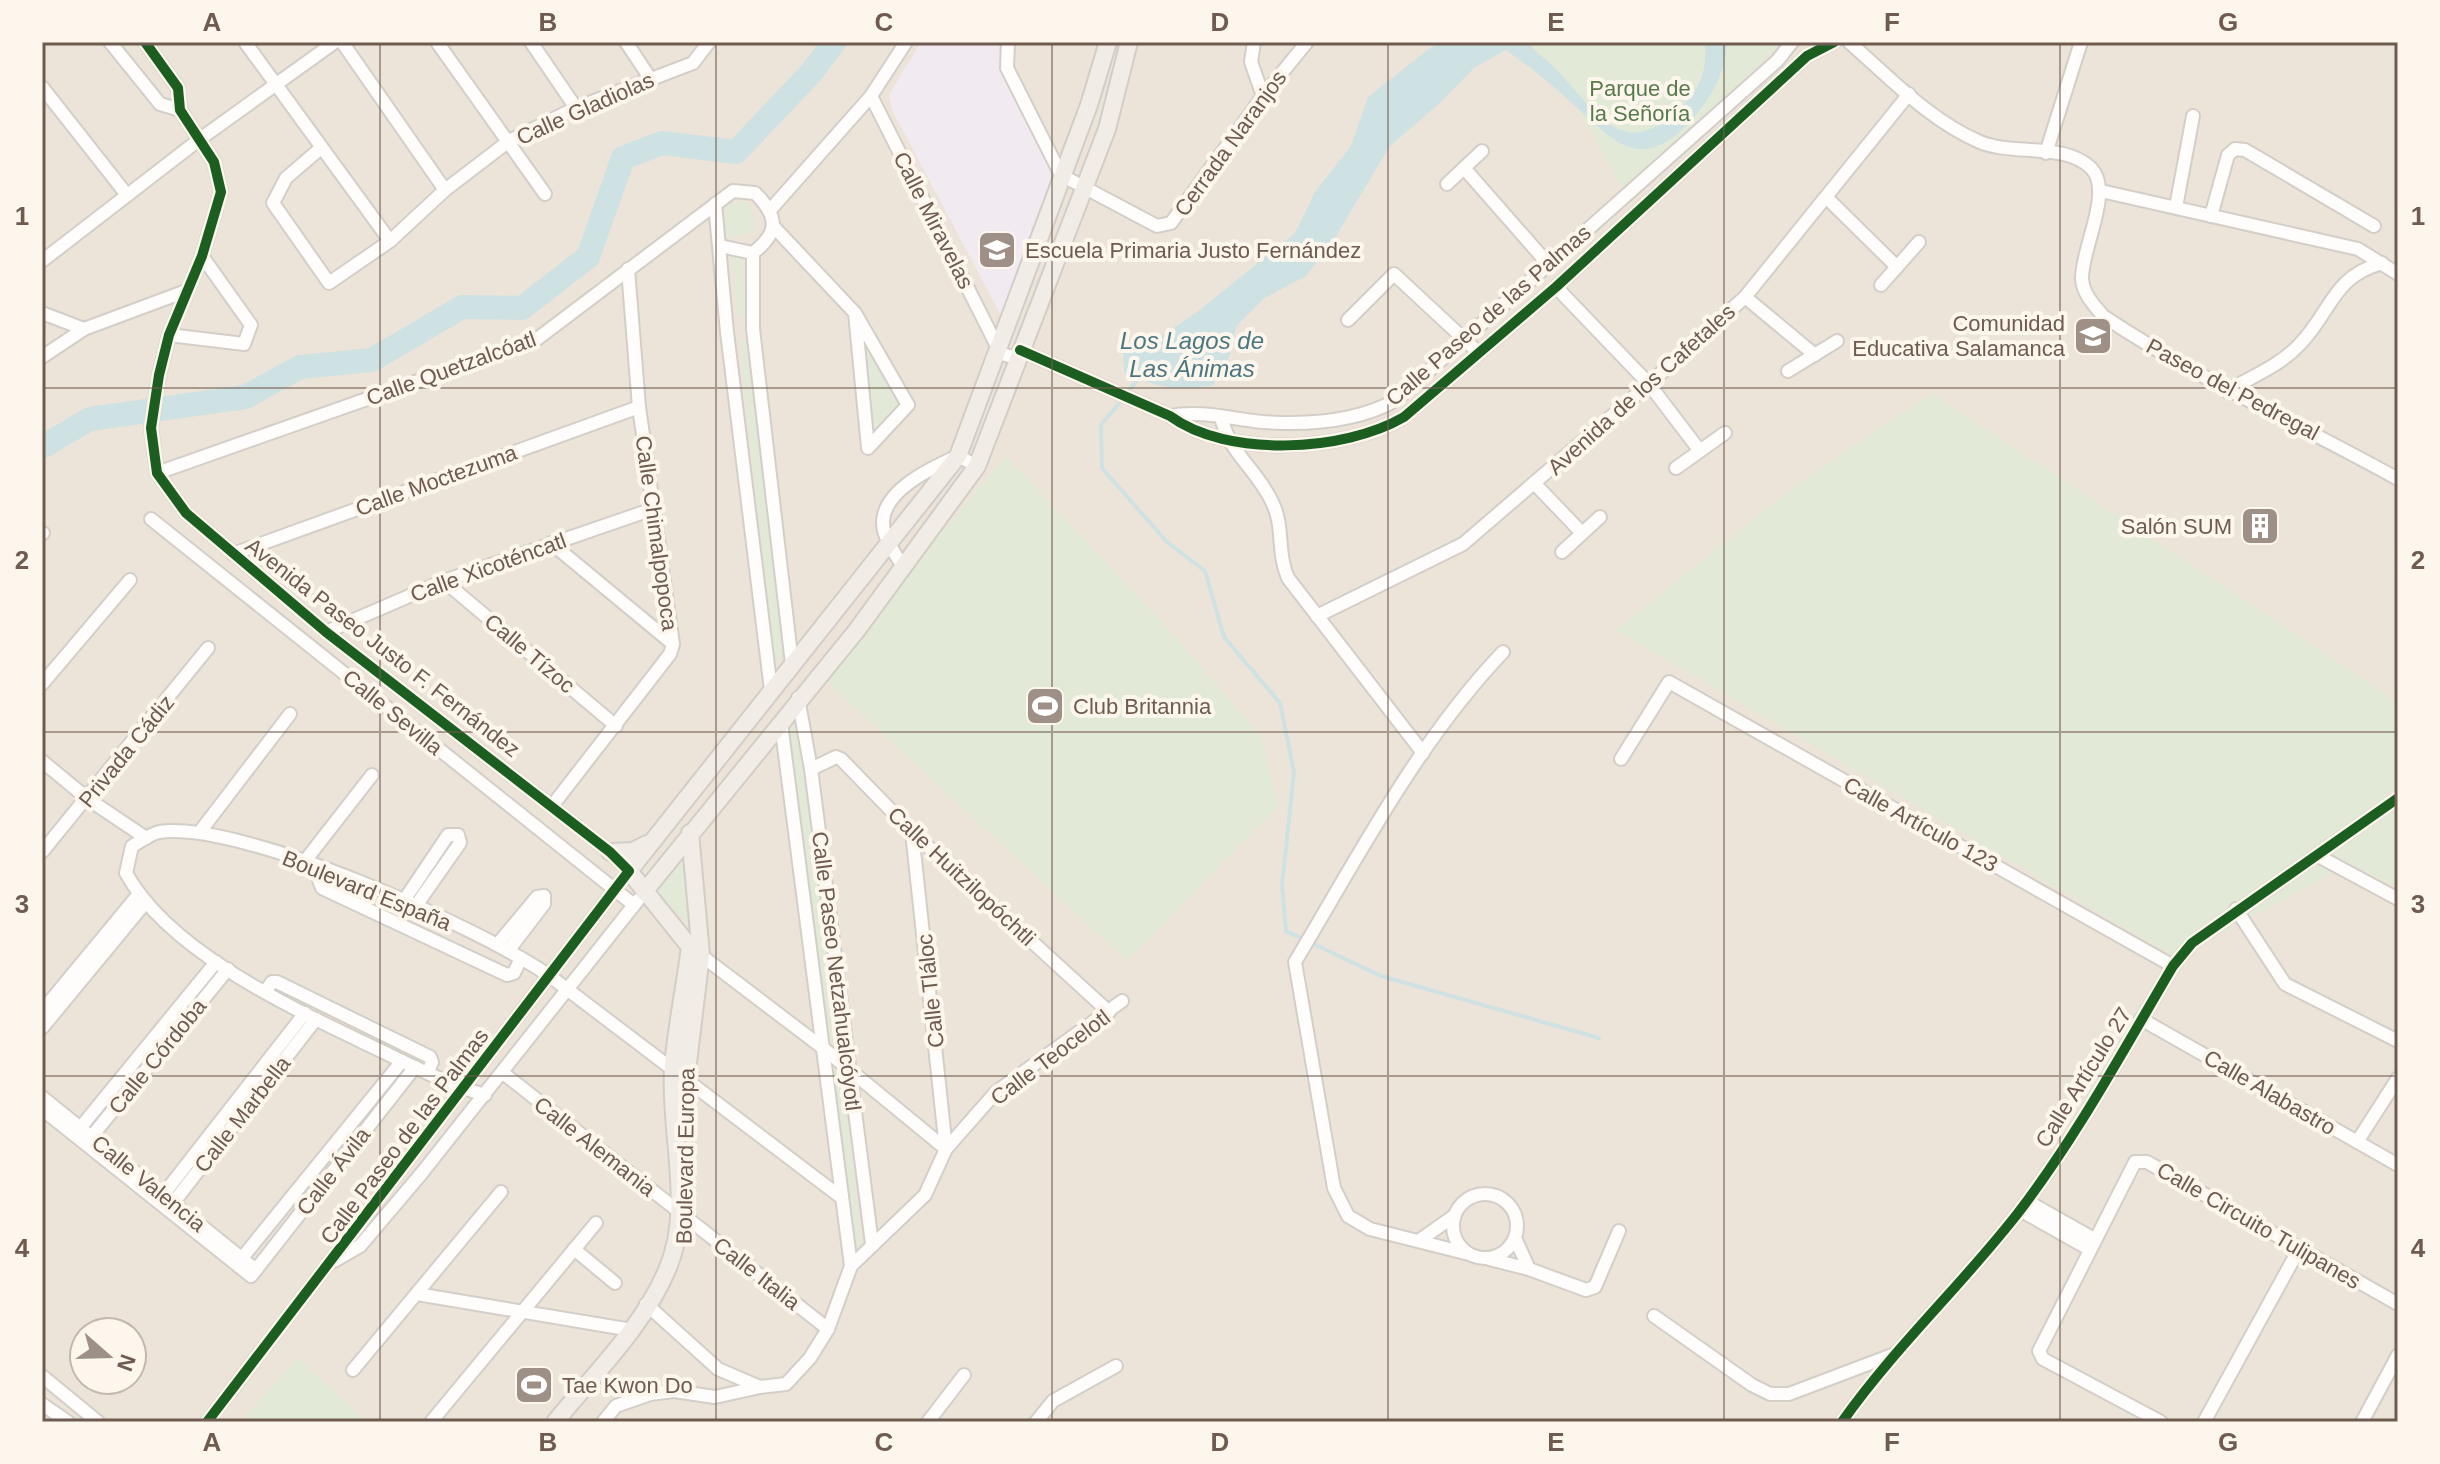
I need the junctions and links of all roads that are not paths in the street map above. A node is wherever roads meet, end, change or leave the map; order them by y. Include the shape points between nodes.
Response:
1 (110, 42) edge
2 (145, 42) edge
3 (245, 42) edge
4 (335, 42) edge
5 (342, 42) edge
6 (437, 42) edge
7 (531, 42) edge
8 (626, 42) edge
9 (709, 42) edge
10 (906, 42) edge
11 (1008, 42) edge
12 (1108, 42) edge
13 (1129, 42) edge
14 (1254, 42) edge
15 (1307, 42) edge
16 (1792, 42) edge
17 (1834, 42) edge
18 (1849, 42) edge
19 (2081, 42) edge
20 (1807, 56) junction
21 (650, 78) junction
22 (278, 85) junction
23 (42, 87) edge
24 (1909, 94) junction
25 (871, 96) junction
26 (1263, 96) junction
27 (576, 108) junction
28 (180, 110) junction
29 (2193, 116) dead end
30 (200, 139) junction
31 (509, 141) junction
32 (321, 148) junction
33 (1482, 151) dead end
34 (2046, 153) junction
35 (1464, 168) junction
36 (1061, 175) junction
37 (1447, 184) dead end
38 (1082, 186) junction
39 (445, 190) junction
40 (2101, 191) junction
41 (545, 194) dead end
42 (127, 195) junction
43 (1827, 198) junction
44 (715, 204) junction
45 (2176, 207) junction
46 (771, 209) junction
47 (2211, 216) junction
48 (773, 226) junction
49 (2374, 226) dead end
50 (1580, 237) junction
51 (390, 241) junction
52 (1919, 242) dead end
53 (720, 246) junction
54 (1593, 252) junction
55 (753, 253) junction
56 (202, 256) junction
57 (42, 261) edge
58 (2382, 263) junction
59 (1549, 265) junction
60 (1897, 267) junction
61 (628, 269) junction
62 (2398, 274) edge
63 (1881, 285) dead end
64 (1556, 287) junction
65 (186, 291) junction
66 (1745, 297) junction
67 (42, 313) edge
68 (855, 313) junction
69 (1348, 320) dead end
70 (84, 329) junction
71 (753, 329) junction
72 (727, 332) junction
73 (169, 335) junction
74 (1465, 337) junction
75 (1837, 341) dead end
76 (997, 344) junction
77 (1020, 350) junction
78 (1479, 353) junction
79 (1815, 355) junction
80 (42, 357) edge
81 (1788, 371) dead end
82 (1649, 384) junction
83 (2227, 391) junction
84 (639, 407) junction
85 (1170, 416) junction
86 (1221, 417) junction
87 (1725, 433) dead end
88 (1226, 440) junction
89 (1700, 451) junction
90 (958, 456) junction
91 (977, 466) junction
92 (1676, 468) dead end
93 (157, 473) junction
94 (2398, 479) edge
95 (1535, 484) junction
96 (653, 509) junction
97 (186, 513) junction
98 (1600, 517) dead end
99 (151, 519) dead end
100 (1582, 533) junction
101 (175, 538) junction
102 (551, 543) junction
103 (890, 546) junction
104 (1562, 552) dead end
105 (233, 554) junction
106 (904, 568) junction
107 (130, 580) dead end
108 (444, 581) junction
109 (1317, 616) junction
110 (326, 632) junction
111 (673, 644) junction
112 (208, 648) dead end
113 (1503, 652) dead end
114 (792, 664) junction
115 (42, 684) edge
116 (771, 690) junction
117 (798, 698) junction
118 (290, 714) dead end
119 (781, 723) junction
120 (616, 726) junction
121 (1423, 753) junction
122 (1621, 759) dead end
123 (42, 761) edge
124 (811, 769) junction
125 (372, 775) dead end
126 (2398, 798) edge
127 (88, 799) junction
128 (552, 806) junction
129 (912, 832) junction
130 (199, 833) junction
131 (690, 833) junction
132 (146, 838) junction
133 (652, 841) junction
134 (42, 852) edge
135 (610, 852) junction
136 (2320, 857) junction
137 (305, 861) junction
138 (324, 868) junction
139 (629, 871) junction
140 (615, 889) junction
141 (142, 898) junction
142 (639, 899) junction
143 (2398, 899) edge
144 (409, 904) junction
145 (2236, 909) junction
146 (696, 951) junction
147 (521, 958) junction
148 (222, 966) junction
149 (2173, 966) junction
150 (551, 977) junction
151 (568, 990) junction
152 (265, 992) junction
153 (1122, 1001) dead end
154 (42, 1011) edge
155 (1109, 1012) junction
156 (310, 1016) junction
157 (180, 1017) junction
158 (2141, 1019) junction
159 (42, 1028) edge
160 (2398, 1041) edge
161 (823, 1048) junction
162 (409, 1064) junction
163 (129, 1069) junction
164 (428, 1072) junction
165 (503, 1073) junction
166 (851, 1073) junction
167 (679, 1074) junction
168 (139, 1078) junction
169 (2398, 1078) edge
170 (465, 1089) junction
171 (485, 1095) junction
172 (42, 1097) edge
173 (42, 1109) edge
174 (83, 1136) junction
175 (342, 1136) junction
176 (2357, 1142) junction
177 (353, 1146) junction
178 (946, 1149) junction
179 (2398, 1165) edge
180 (501, 1192) dead end
181 (842, 1198) junction
182 (166, 1202) junction
183 (288, 1203) junction
184 (2023, 1206) junction
185 (300, 1213) junction
186 (682, 1214) junction
187 (1454, 1216) junction
188 (596, 1223) dead end
189 (1619, 1231) dead end
190 (1515, 1238) junction
191 (1420, 1240) junction
192 (872, 1244) junction
193 (2092, 1244) junction
194 (574, 1249) junction
195 (2299, 1249) junction
196 (1469, 1254) junction
197 (1486, 1258) junction
198 (240, 1262) junction
199 (332, 1263) junction
200 (851, 1266) junction
201 (1529, 1269) junction
202 (254, 1273) joint
203 (615, 1283) dead end
204 (417, 1294) junction
205 (2398, 1304) edge
206 (650, 1308) junction
207 (521, 1311) junction
208 (1654, 1316) dead end
209 (635, 1326) junction
210 (828, 1329) junction
211 (1895, 1354) junction
212 (2398, 1355) edge
213 (1116, 1366) dead end
214 (353, 1370) dead end
215 (964, 1375) dead end
216 (42, 1376) edge
217 (760, 1387) junction
218 (42, 1404) edge
219 (81, 1407) junction
220 (68, 1422) edge
221 (98, 1422) edge
222 (207, 1422) edge
223 (431, 1422) edge
224 (555, 1422) edge
225 (603, 1422) edge
226 (928, 1422) edge
227 (1036, 1422) edge
228 (1842, 1422) edge
229 (2161, 1422) edge
230 (2204, 1422) edge
231 (2362, 1422) edge

1 - 28 street via 160,104
2 - 28 street via 178,88
3 - 22 street
4 - 22 street
5 - 39 street
6 - 31 street
7 - 27 street
8 - 21 street
9 - 21 street, Calle Gladiolas via 693,63
10 - 25 street
11 - 36 street via 1007,68
12 - 36 main road, Calle Paseo de las Palmas
13 - 38 main road, Calle Paseo de las Palmas via 1107,129
14 - 26 street via 1251,62
15 - 26 street, Cerrada Naranjos
16 - 20 street, Calle Paseo de las Palmas
16 - 50 street, Calle Paseo de las Palmas
17 - 20 street, Calle Paseo de las Palmas
18 - 24 street
19 - 34 street
20 - 54 street, Calle Paseo de las Palmas
21 - 27 street, Calle Gladiolas
22 - 30 street
22 - 32 street
23 - 42 street
24 - 34 street via 1953,129 1982,143
24 - 43 street, Avenida de los Cafetales
25 - 46 street
25 - 76 street, Calle Miravelas
26 - 38 street, Cerrada Naranjos via 1165,226
27 - 31 street, Calle Gladiolas
28 - 30 street, Avenida Paseo Justo F. Fernández
29 - 45 street
30 - 42 street
30 - 56 street, Avenida Paseo Justo F. Fernández via 214,162 221,192
31 - 39 street, Calle Gladiolas
31 - 41 street
32 - 51 street
32 - 51 street, Calle Gladiolas via 286,178 273,203 329,283
33 - 35 street
34 - 40 street via 2081,161 2098,178
35 - 37 street
35 - 59 street
36 - 38 street, Cerrada Naranjos
36 - 76 main road, Calle Paseo de las Palmas
38 - 77 main road, Calle Paseo de las Palmas
39 - 51 street, Calle Gladiolas
40 - 45 street
40 - 83 street, Paseo del Pedregal via 2082,280 2089,301 2119,327
42 - 57 street
43 - 60 street
43 - 66 street, Avenida de los Cafetales
44 - 46 street via 733,191 755,193
44 - 53 street
44 - 61 street, Calle Quetzalcóatl
45 - 47 street
46 - 48 street
47 - 49 street via 2228,155 2235,149
47 - 58 street via 2358,249
48 - 55 street via 767,242
48 - 68 street
50 - 54 street
50 - 59 street, Calle Paseo de las Palmas
52 - 60 street
53 - 55 street
53 - 72 street
54 - 64 street, Calle Paseo de las Palmas
55 - 71 street
56 - 65 street, Avenida Paseo Justo F. Fernández
56 - 73 street via 251,325 250,336 244,344
58 - 62 street
58 - 83 street via 2348,277 2313,329 2287,356
59 - 74 street, Calle Paseo de las Palmas
60 - 63 street
61 - 84 street, Calle Chimalpopoca
61 - 93 street, Calle Quetzalcóatl via 537,339
64 - 78 street, Calle Paseo de las Palmas
64 - 82 street
65 - 70 street
65 - 73 street, Avenida Paseo Justo F. Fernández
66 - 79 street
66 - 82 street, Avenida de los Cafetales
67 - 70 street
68 - 68 street via 864,403 868,448 908,405
69 - 74 street via 1394,274
70 - 80 street
71 - 72 street
71 - 114 street
72 - 116 street
73 - 93 street, Avenida Paseo Justo F. Fernández via 151,428
74 - 78 street
74 - 86 street, Calle Paseo de las Palmas via 1396,400 1375,412 1307,422
75 - 79 street
76 - 77 street via 1007,358
76 - 90 main road, Calle Paseo de las Palmas
77 - 85 street, Calle Paseo de las Palmas
77 - 91 main road, Calle Paseo de las Palmas
78 - 88 street, Calle Paseo de las Palmas via 1384,429 1309,444
79 - 81 street
82 - 89 street
82 - 95 street, Avenida de los Cafetales
83 - 94 street, Paseo del Pedregal
84 - 96 street, Calle Chimalpopoca
84 - 105 street, Calle Moctezuma
85 - 86 street, Calle Paseo de las Palmas via 1192,412
85 - 88 street, Calle Paseo de las Palmas via 1190,430
86 - 88 street
87 - 89 street
88 - 109 street via 1272,502 1281,562
89 - 92 street
90 - 91 street
90 - 103 main road, Calle Paseo de las Palmas
90 - 103 street via 928,470 897,495 882,524
91 - 106 main road, Calle Paseo de las Palmas
93 - 97 street, Avenida Paseo Justo F. Fernández
95 - 100 street
95 - 109 street, Avenida de los Cafetales via 1463,544
96 - 102 street, Calle Xicoténcatl
96 - 111 street, Calle Chimalpopoca
97 - 101 street
97 - 105 street, Avenida Paseo Justo F. Fernández
98 - 100 street
99 - 101 street, Calle Sevilla
100 - 104 street
101 - 140 street, Calle Sevilla
102 - 108 street, Calle Xicoténcatl
102 - 111 street
103 - 106 street
103 - 114 main road, Calle Paseo de las Palmas
105 - 110 street, Avenida Paseo Justo F. Fernández
106 - 117 main road, Calle Paseo de las Palmas
107 - 115 street
108 - 110 street, Calle Xicoténcatl
108 - 120 street, Calle Tízoc
109 - 121 street
110 - 128 street, Avenida Paseo Justo F. Fernández
111 - 120 street, Calle Chimalpopoca
112 - 127 street, Privada Cádiz
113 - 121 street via 1473,683
114 - 116 main road, Calle Paseo de las Palmas
116 - 133 main road, Calle Paseo de las Palmas
117 - 119 main road, Calle Paseo de las Palmas
117 - 124 street, Calle Paseo Netzahualcóyotl
118 - 130 street
119 - 131 main road, Calle Paseo de las Palmas
119 - 161 street, Calle Paseo Netzahualcóyotl
120 - 128 street, Calle Chimalpopoca
121 - 191 street via 1295,962 1334,1188 1348,1216 1370,1229
122 - 149 street, Calle Artículo 123 via 1669,682
123 - 127 street
124 - 129 street, Calle Huitzilopóchtli via 841,759
124 - 166 street, Calle Paseo Netzahualcóyotl
125 - 137 street
126 - 136 street, Calle Artículo 27
127 - 132 street
127 - 134 street, Privada Cádiz
128 - 135 street, Avenida Paseo Justo F. Fernández
129 - 155 street, Calle Huitzilopóchtli
129 - 178 street, Calle Tláloc
130 - 132 street, Boulevard España via 156,833
130 - 137 street, Boulevard España
131 - 142 main road, Calle Paseo de las Palmas
131 - 146 main road, Boulevard Europa
132 - 141 street via 132,846 126,873
133 - 135 main road via 633,851
133 - 139 main road, Calle Paseo de las Palmas
135 - 139 street, Avenida Paseo Justo F. Fernández
136 - 143 street
136 - 145 street, Calle Artículo 27
137 - 138 street, Boulevard España
138 - 144 street, Boulevard España
138 - 147 street via 322,888 507,975 514,973
139 - 140 street, Calle Paseo de las Palmas
139 - 142 main road, Avenida Paseo Justo F. Fernández
140 - 142 street, Calle Sevilla
140 - 150 street, Calle Paseo de las Palmas
141 - 148 street
141 - 154 street
141 - 159 street
142 - 146 main road via 680,930
142 - 151 street, Calle Paseo de las Palmas
144 - 144 street via 460,843 458,835 448,835
144 - 147 street, Boulevard España
145 - 149 street, Calle Artículo 27 via 2192,943
145 - 160 street via 2285,984
146 - 161 street
146 - 167 main road, Boulevard Europa
147 - 150 street, Boulevard España
148 - 152 street
148 - 157 street, Calle Córdoba
149 - 158 street, Calle Artículo 27
150 - 151 street, Boulevard España
150 - 170 street, Calle Paseo de las Palmas
151 - 165 street, Calle Paseo de las Palmas
151 - 167 street, Boulevard España
152 - 156 street
152 - 164 street via 277,982 430,1057
153 - 155 street, Calle Teocelotl
155 - 178 street, Calle Teocelotl via 996,1092
156 - 162 street
156 - 182 street, Calle Marbella
157 - 163 street, Calle Córdoba
157 - 168 street, Calle Córdoba
158 - 176 street, Calle Alabastro
158 - 184 street, Calle Artículo 27
161 - 166 street
161 - 181 street, Calle Paseo Netzahualcóyotl
162 - 164 street
162 - 175 street, Calle Ávila
162 - 177 street, Calle Ávila
163 - 168 street
163 - 174 street, Calle Córdoba
164 - 170 street
165 - 171 street, Calle Paseo de las Palmas
165 - 186 street, Calle Alemania
166 - 178 street
166 - 192 street, Calle Paseo Netzahualcóyotl
167 - 181 street, Boulevard España
167 - 186 main road, Boulevard Europa
168 - 174 street, Calle Córdoba
169 - 176 street
170 - 171 street
170 - 199 street, Calle Paseo de las Palmas via 348,1234
171 - 199 street, Calle Paseo de las Palmas via 360,1246
172 - 174 street, Calle Valencia
173 - 174 street, Calle Valencia
174 - 182 street, Calle Valencia
175 - 177 street
175 - 183 street, Calle Ávila
176 - 179 street, Calle Alabastro
177 - 185 street, Calle Ávila
178 - 192 street via 925,1195
180 - 204 street
181 - 200 street, Calle Paseo Netzahualcóyotl
182 - 198 street, Calle Valencia
183 - 185 street
183 - 198 street, Calle Ávila
184 - 193 street
184 - 211 street, Calle Artículo 27
185 - 202 street, Calle Ávila
186 - 206 main road, Boulevard Europa via 668,1269
186 - 210 street, Calle Italia
187 - 190 street via 1466,1199 1496,1195 1516,1218
187 - 191 street
187 - 196 street via 1455,1237
188 - 194 street
189 - 201 street via 1595,1287 1586,1290
190 - 197 street via 1503,1252
190 - 201 street
191 - 196 street
192 - 200 street
193 - 195 street, Calle Circuito Tulipanes via 2131,1165 2141,1160
193 - 229 street, Calle Circuito Tulipanes via 2039,1347 2040,1356
194 - 203 street
194 - 207 street
195 - 205 street, Calle Circuito Tulipanes
195 - 230 street
196 - 197 street
197 - 201 street
198 - 202 street, Calle Valencia
199 - 222 street, Calle Paseo de las Palmas
200 - 210 street
204 - 207 street
204 - 214 street
206 - 209 main road, Boulevard Europa
206 - 217 street via 718,1369
207 - 209 street
207 - 223 street
208 - 211 street via 1770,1394 1789,1394
209 - 224 main road, Boulevard Europa
210 - 217 street via 786,1384
211 - 228 street, Calle Artículo 27
212 - 231 street
213 - 227 street via 1053,1401
215 - 226 street
216 - 219 street
217 - 225 street via 715,1397 674,1391 650,1394 616,1406
218 - 220 street
219 - 220 street
219 - 221 street

